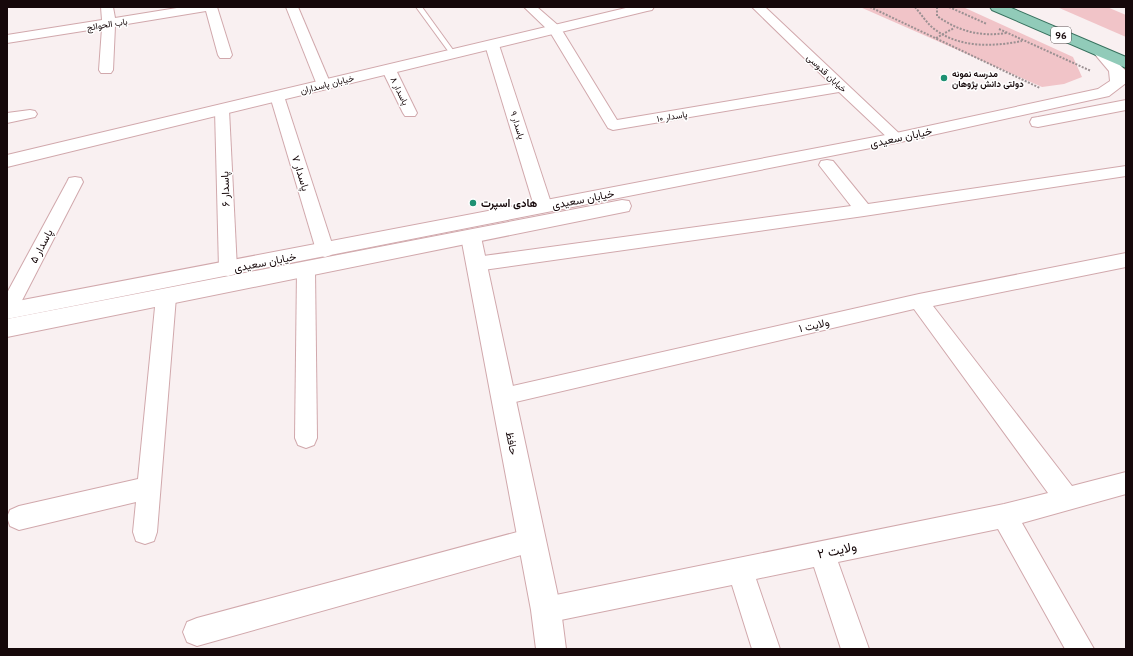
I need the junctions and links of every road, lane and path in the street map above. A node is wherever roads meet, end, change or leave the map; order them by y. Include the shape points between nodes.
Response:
1 (107, 7) edge
2 (207, 7) edge
3 (211, 7) edge
4 (292, 7) edge
5 (419, 7) edge
6 (530, 7) edge
7 (647, 7) edge
8 (758, 7) edge
9 (870, 7) edge
10 (915, 7) edge
11 (937, 7) edge
12 (949, 7) edge
13 (997, 7) edge
14 (1029, 7) edge
15 (109, 24) junction
16 (955, 28) junction
17 (555, 30) junction
18 (1007, 33) junction
19 (943, 34) junction
20 (936, 38) junction
21 (7, 39) edge
22 (1023, 41) junction
23 (492, 45) junction
24 (1119, 45) dead end
25 (1100, 52) junction
26 (453, 54) junction
27 (225, 55) dead end
28 (1126, 63) edge
29 (106, 70) dead end
30 (389, 70) junction
31 (1118, 83) junction
32 (324, 85) junction
33 (842, 88) junction
34 (278, 96) junction
35 (1067, 101) junction
36 (1126, 105) edge
37 (222, 110) junction
38 (410, 113) dead end
39 (30, 114) dead end
40 (7, 118) edge
41 (902, 144) junction
42 (7, 161) edge
43 (827, 165) junction
44 (1126, 171) edge
45 (75, 182) dead end
46 (543, 206) junction
47 (864, 210) junction
48 (471, 237) junction
49 (325, 250) junction
50 (1126, 260) edge
51 (476, 264) junction
52 (228, 269) junction
53 (306, 270) junction
54 (166, 297) junction
55 (919, 301) junction
56 (7, 311) edge
57 (7, 328) edge
58 (503, 396) junction
59 (306, 438) dead end
60 (1126, 483) edge
61 (149, 488) junction
62 (1067, 499) junction
63 (1004, 516) junction
64 (19, 518) dead end
65 (145, 532) dead end
66 (532, 540) junction
67 (822, 553) junction
68 (740, 570) junction
69 (546, 610) junction
70 (197, 632) dead end
71 (551, 649) edge
72 (766, 649) edge
73 (854, 649) edge
74 (1080, 649) edge

1 - 15 street
2 - 15 street, باب الحوائج
3 - 27 street
4 - 32 street
5 - 26 lane
6 - 17 street
7 - 17 main road, خیابان پاسداران
8 - 33 street, خیابان قدوسی
9 - 20 path
10 - 19 path via 930,25
11 - 16 path via 937,16
12 - 18 path
13 - 25 main road, 96
14 - 24 main road, 96
15 - 21 street, باب الحوائج
15 - 29 street
16 - 18 path via 980,35
16 - 19 path
17 - 23 main road, خیابان پاسداران
17 - 33 street, پاسدار ۱۰ via 613,126
18 - 22 path
19 - 20 path
19 - 22 path via 980,45 1007,45
20 - 35 path
22 - 31 path
23 - 26 main road, خیابان پاسداران
23 - 46 street, پاسدار ۹
25 - 28 main road, 96
25 - 31 main road via 1117,70
26 - 30 main road, خیابان پاسداران
30 - 32 main road, خیابان پاسداران
30 - 38 street, پاسدار ۸
31 - 35 main road, خیابان سعیدی via 1103,93
32 - 34 main road, خیابان پاسداران
33 - 41 street, خیابان قدوسی
34 - 37 main road, خیابان پاسداران
34 - 49 street, پاسدار ۷
35 - 41 main road, خیابان سعیدی
36 - 41 main road, خیابان سعیدی
37 - 42 main road, خیابان پاسداران
37 - 52 street, پاسدار ۶
39 - 40 street
41 - 43 main road, خیابان سعیدی
41 - 46 main road, خیابان سعیدی
43 - 47 street
43 - 48 main road, خیابان سعیدی
44 - 47 street
45 - 56 street, پاسدار ۵
46 - 49 main road, خیابان سعیدی
47 - 51 street
48 - 51 main road, حافظ
48 - 53 main road, خیابان سعیدی
49 - 52 main road, خیابان سعیدی
50 - 55 street, ولایت ۱
51 - 58 main road, حافظ
52 - 56 main road, خیابان سعیدی
53 - 54 main road, خیابان سعیدی
53 - 59 street
54 - 57 main road, خیابان سعیدی
54 - 61 street
55 - 58 street, ولایت ۱
55 - 62 street
58 - 66 main road, حافظ
60 - 62 street, ولایت ۲
61 - 64 street
61 - 65 street
62 - 63 street, ولایت ۲
63 - 67 street, ولایت ۲
63 - 74 street
66 - 69 main road, حافظ
66 - 70 street
67 - 68 street, ولایت ۲
67 - 73 street
68 - 69 street, ولایت ۲
68 - 72 street
69 - 71 main road, حافظ

